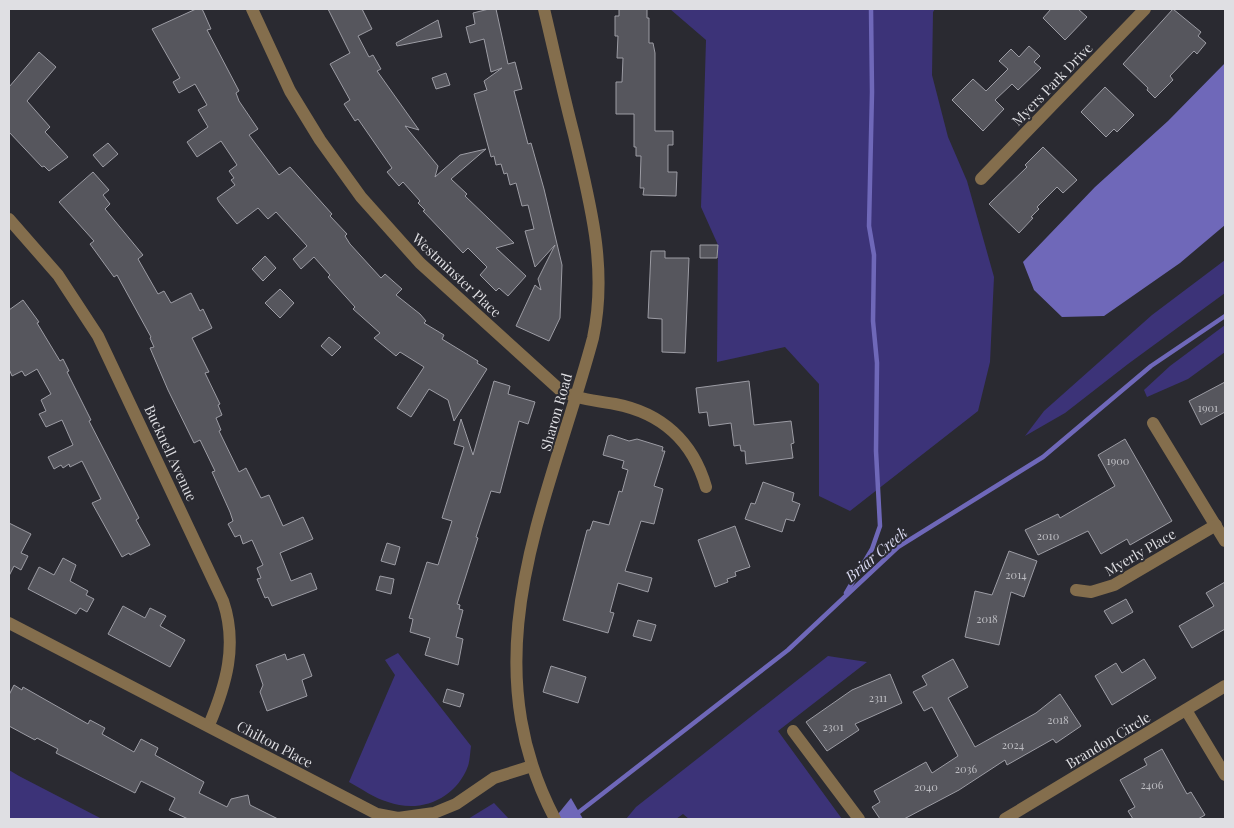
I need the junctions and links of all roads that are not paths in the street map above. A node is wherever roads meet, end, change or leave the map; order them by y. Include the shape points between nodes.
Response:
1 (252, 9) edge
2 (544, 9) edge
3 (1145, 9) edge
4 (981, 179) dead end
5 (9, 219) edge
6 (576, 396) junction
7 (1153, 423) dead end
8 (706, 487) dead end
9 (1216, 525) junction
10 (1225, 541) edge
11 (1076, 590) dead end
12 (9, 623) edge
13 (1225, 686) edge
14 (1186, 710) junction
15 (209, 726) junction
16 (793, 731) dead end
17 (532, 766) junction
18 (1225, 775) edge
19 (555, 819) edge
20 (859, 819) edge
21 (1005, 819) edge

1 - 6 street, Westminster Place via 281,74 308,122 372,212 420,262 550,382
2 - 6 street, Sharon Road via 590,204 599,260 598,311
3 - 4 street, Myers Park Drive
5 - 15 street, Bucknell Avenue via 58,275 98,336 222,601 229,628 229,666 224,690
6 - 8 street, Westminster Place via 630,408 659,420 693,453
6 - 17 street, Sharon Road via 532,543 518,610 515,642 517,697
7 - 9 street
9 - 10 street
9 - 11 street, Myerly Place via 1114,585 1091,592
12 - 15 street, Chilton Place
13 - 14 street, Brandon Circle
14 - 18 street
14 - 21 street, Brandon Circle
15 - 17 street, Chilton Place via 364,809 393,817 422,816 445,809 494,778
16 - 20 street
17 - 19 street, Sharon Road

